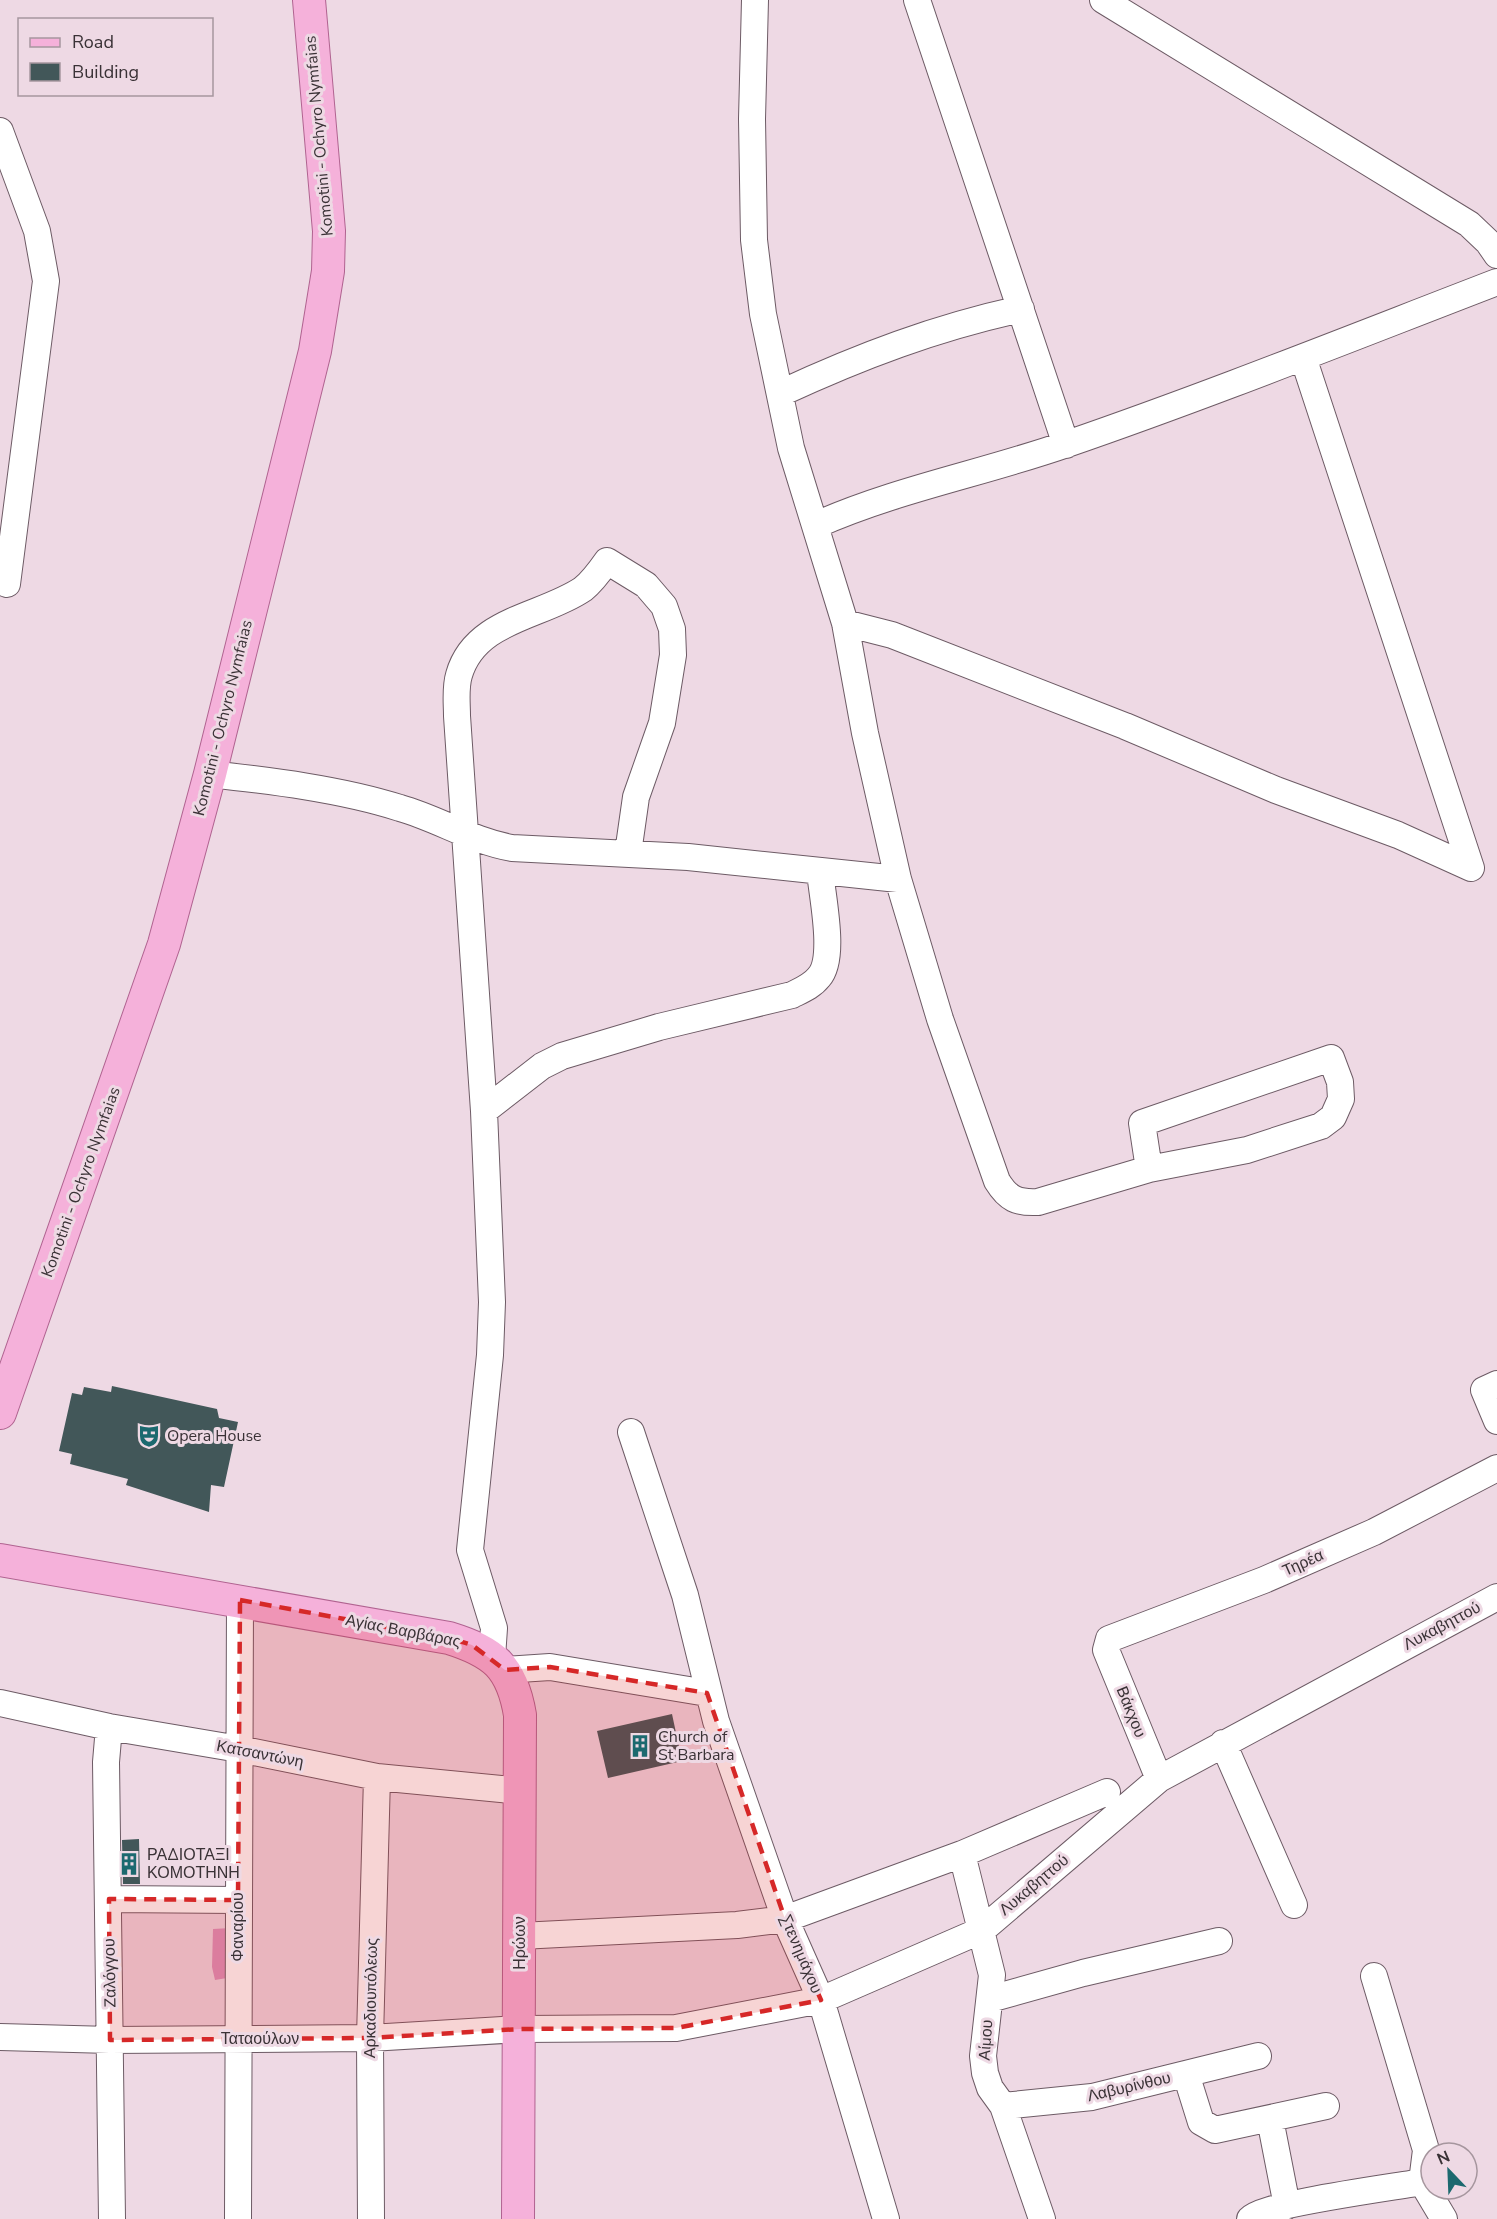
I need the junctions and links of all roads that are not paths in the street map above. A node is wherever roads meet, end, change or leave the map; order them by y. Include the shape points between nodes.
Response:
1 (309, 0) edge
2 (755, 0) edge
3 (917, 0) edge
4 (1102, 0) edge
5 (0, 131) edge
6 (1497, 255) edge
7 (1497, 282) edge
8 (1021, 309) junction
9 (1304, 357) junction
10 (781, 393) junction
11 (1066, 445) junction
12 (816, 525) junction
13 (0, 581) edge
14 (845, 623) junction
15 (210, 774) junction
16 (466, 835) junction
17 (628, 852) junction
18 (820, 871) junction
19 (898, 879) junction
20 (484, 1111) junction
21 (1149, 1169) junction
22 (1497, 1384) edge
23 (0, 1413) edge
24 (1497, 1421) edge
25 (631, 1432) dead end
26 (1497, 1468) edge
27 (0, 1560) edge
28 (1497, 1597) edge
29 (240, 1600) junction
30 (1105, 1644) joint
31 (499, 1664) junction
32 (707, 1693) junction
33 (0, 1703) edge
34 (109, 1727) junction
35 (1223, 1743) junction
36 (239, 1749) junction
37 (377, 1777) junction
38 (1159, 1779) junction
39 (522, 1791) junction
40 (1107, 1792) dead end
41 (962, 1854) junction
42 (109, 1899) junction
43 (238, 1900) junction
44 (1294, 1905) dead end
45 (785, 1918) junction
46 (982, 1930) junction
47 (520, 1936) junction
48 (1219, 1941) dead end
49 (1374, 1977) dead end
50 (990, 1999) junction
51 (821, 2000) junction
52 (520, 2029) junction
53 (0, 2037) edge
54 (370, 2038) junction
55 (237, 2039) junction
56 (110, 2040) junction
57 (1258, 2056) dead end
58 (1186, 2074) junction
59 (1003, 2106) junction
60 (1326, 2106) dead end
61 (1270, 2119) junction
62 (1423, 2141) edge
63 (1419, 2183) edge
64 (1433, 2201) edge
65 (1287, 2206) junction
66 (112, 2219) edge
67 (238, 2219) edge
68 (372, 2219) edge
69 (518, 2219) edge
70 (886, 2219) edge
71 (1042, 2219) edge
72 (1250, 2219) edge
73 (1444, 2219) edge

1 - 15 main road, Komotini - Ochyro Nymfaias via 327,190 328,271 315,351
2 - 10 street via 755,252 763,314
3 - 8 street
4 - 6 street via 1469,224
5 - 13 street via 37,231 46,281 7,584
7 - 9 street
8 - 10 street via 916,336
8 - 11 street
9 - 11 street
9 - 14 street via 1471,868 1125,726 891,635
10 - 12 street via 791,448
11 - 12 street via 878,500
12 - 14 street
14 - 19 street
15 - 16 street via 362,798 432,818
15 - 23 main road, Komotini - Ochyro Nymfaias via 136,1029
16 - 17 street via 512,848
16 - 17 street via 456,696 463,664 493,631 583,589 607,561 646,585 664,606 672,629 673,655 662,723 636,797
16 - 20 street
17 - 18 street
18 - 19 street
18 - 20 street via 827,958 821,976 807,988 562,1056 542,1065
19 - 21 street via 940,1019 997,1181 1006,1196 1021,1203 1038,1202
20 - 31 street via 490,1355 470,1550 494,1628
21 - 21 street via 1247,1150 1320,1126 1333,1117 1341,1099 1340,1082 1330,1058 1142,1124
22 - 24 street via 1484,1390
25 - 32 street via 685,1595
26 - 30 street, Τηρέα via 1374,1532 1264,1580 1113,1636
27 - 29 main road, Αγίας Βαρβάρας
28 - 35 street, Λυκαβηττού
29 - 31 main road, Αγίας Βαρβάρας via 449,1638 472,1645
29 - 36 street, Φαναρίου
30 - 38 street, Βάκχου
31 - 32 street via 550,1667
31 - 39 main road, Ηρώων via 513,1684 520,1715
32 - 45 street, Στενημάχου
33 - 34 street, Κατσαντώνη
34 - 36 street, Κατσαντώνη
34 - 42 street, Ζαλόγγου
35 - 38 street, Λυκαβηττού
35 - 44 street
36 - 37 street, Κατσαντώνη
36 - 43 street, Φαναρίου
37 - 39 street, Κατσαντώνη
37 - 54 street, Αρκαδιουπόλεως
38 - 46 street, Λυκαβηττού
39 - 47 main road, Ηρώων
40 - 41 street
41 - 45 street
41 - 46 street, Αίμου
42 - 43 street
42 - 56 street, Ζαλόγγου
43 - 55 street, Φαναρίου
45 - 47 street via 737,1925
45 - 51 street, Στενημάχου
46 - 50 street, Αίμου via 992,1976
46 - 51 street, Λυκαβηττού
47 - 52 main road, Ηρώων
48 - 50 street
49 - 62 street
50 - 59 street, Αίμου via 983,2056 985,2073
51 - 52 street, Λυκαβηττού via 676,2028
51 - 70 street, Στενημάχου
52 - 54 street, Ταταούλων
52 - 69 main road, Ηρώων
53 - 56 street, Ταταούλων
54 - 55 street, Ταταούλων
54 - 68 street, Αρκαδιουπόλεως
55 - 56 street, Ταταούλων
55 - 67 street, Φαναρίου
56 - 66 street, Ζαλόγγου
57 - 58 street
58 - 59 street, Λαβυρίνθου via 1092,2097
58 - 61 street, Λαβυρίνθου via 1198,2116 1209,2129
59 - 71 street, Αίμου
60 - 61 street
61 - 65 street
63 - 65 street
64 - 73 street
65 - 72 street via 1260,2212

